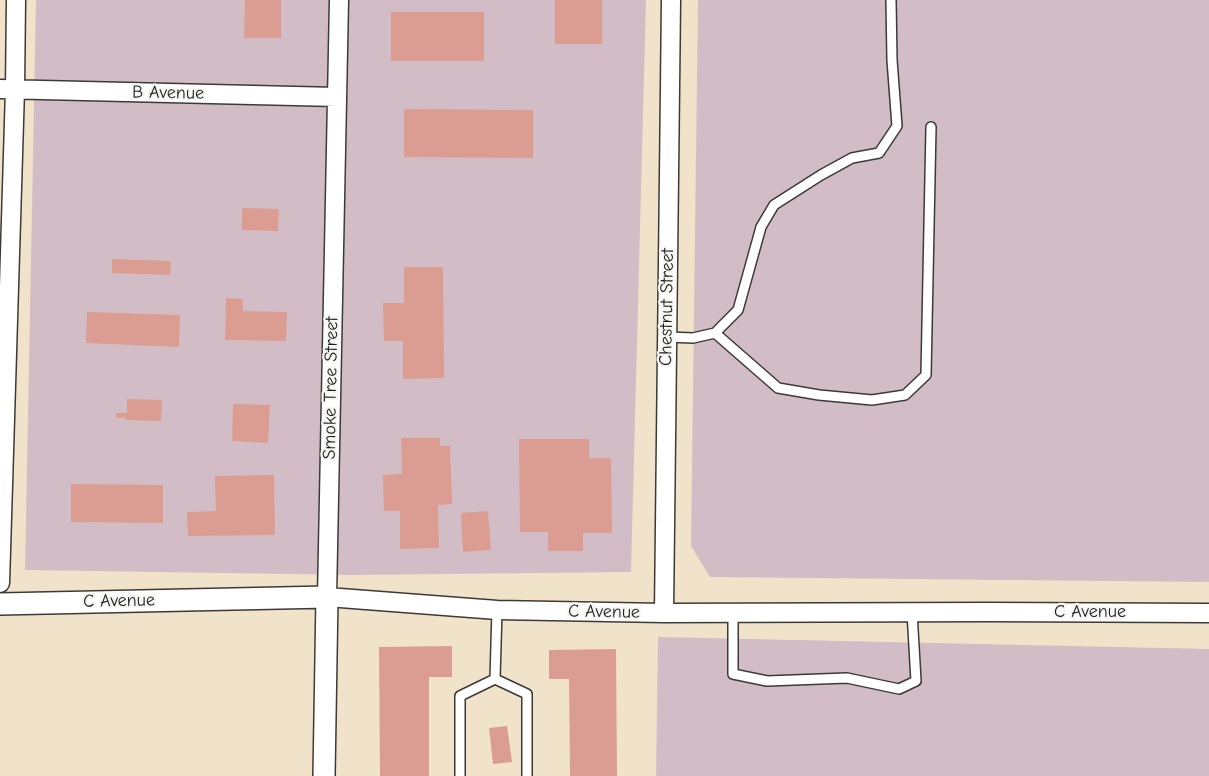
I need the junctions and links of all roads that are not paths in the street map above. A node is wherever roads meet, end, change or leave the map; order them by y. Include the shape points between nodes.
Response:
1 (16, 0) edge
2 (339, 0) edge
3 (671, 0) edge
4 (891, 0) edge
5 (7, 89) edge
6 (337, 96) junction
7 (931, 127) dead end
8 (6, 166) edge
9 (5, 231) edge
10 (4, 305) edge
11 (715, 333) junction
12 (667, 337) junction
13 (0, 583) edge
14 (327, 597) junction
15 (0, 603) edge
16 (497, 610) junction
17 (912, 612) junction
18 (664, 613) junction
19 (733, 613) junction
20 (1209, 613) edge
21 (495, 679) junction
22 (324, 776) edge
23 (460, 776) edge
24 (528, 776) edge

1 - 5 street
2 - 6 street, Smoke Tree Street
3 - 12 street, Chestnut Street
4 - 11 lane via 897,126 879,153 852,158 774,205 761,227 738,310
5 - 6 street, B Avenue
5 - 8 street
6 - 14 street, Smoke Tree Street
7 - 11 lane via 926,375 904,394 872,400 778,388
8 - 9 street
9 - 10 street
10 - 13 street
11 - 12 lane via 693,338
12 - 18 street, Chestnut Street
14 - 15 street, C Avenue
14 - 16 street, C Avenue
14 - 22 street, Smoke Tree Street
16 - 18 street, C Avenue
16 - 21 lane
17 - 19 street, C Avenue
17 - 19 lane via 916,681 899,689 847,678 767,681 733,674
17 - 20 street, C Avenue
18 - 19 street, C Avenue
21 - 23 lane via 460,696
21 - 24 lane via 527,694

